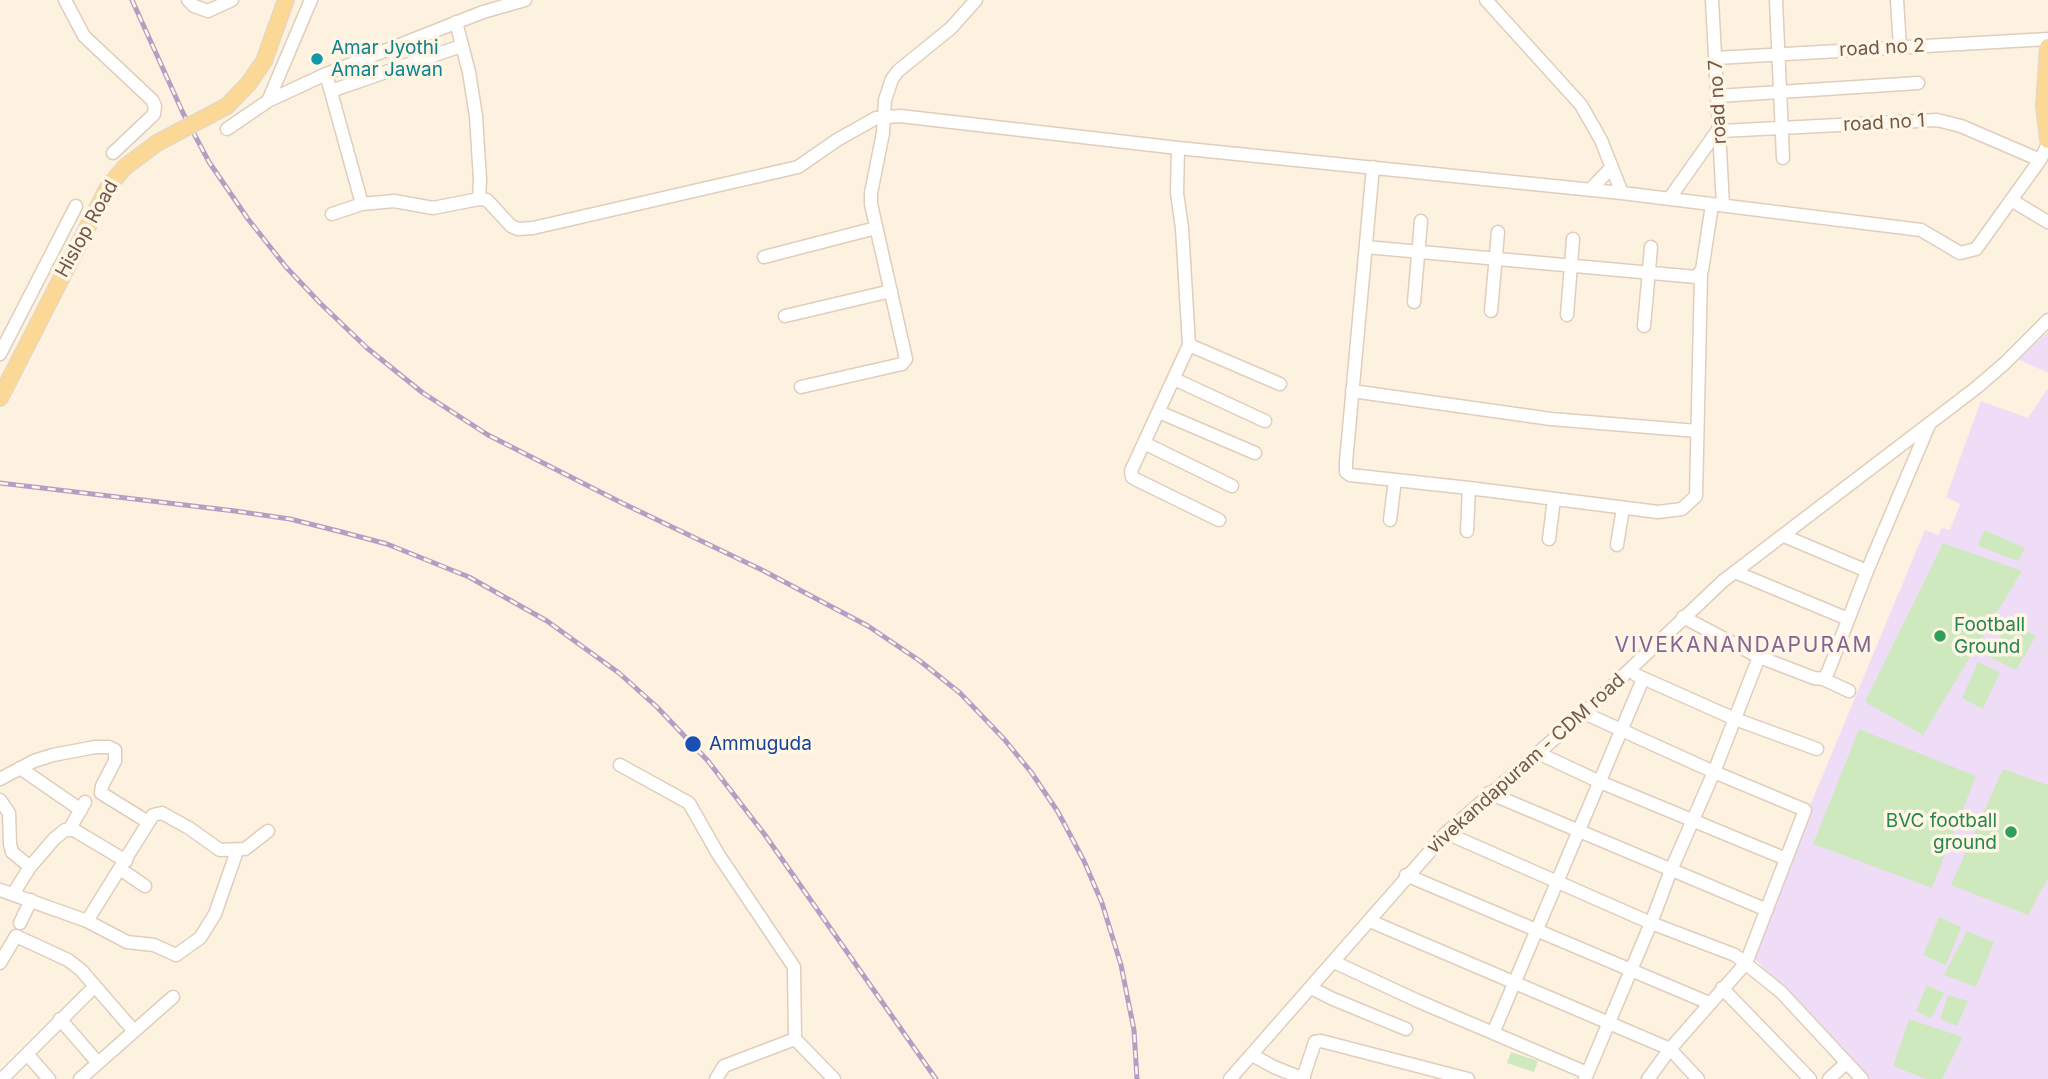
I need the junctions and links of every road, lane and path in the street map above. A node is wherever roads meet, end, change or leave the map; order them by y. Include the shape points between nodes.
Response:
1 (65, 0) edge
2 (188, 0) edge
3 (232, 0) edge
4 (286, 0) edge
5 (311, 0) edge
6 (525, 0) edge
7 (976, 0) edge
8 (1486, 0) edge
9 (1712, 0) edge
10 (1776, 0) edge
11 (1897, 0) edge
12 (456, 22) junction
13 (2048, 39) edge
14 (461, 46) junction
15 (1900, 47) junction
16 (2048, 47) edge
17 (1779, 54) junction
18 (1716, 58) junction
19 (326, 74) junction
20 (1918, 83) dead end
21 (331, 91) junction
22 (1781, 92) junction
23 (1718, 96) junction
24 (268, 101) junction
25 (885, 115) junction
26 (1782, 128) junction
27 (227, 129) dead end
28 (1721, 129) junction
29 (2048, 142) edge
30 (1178, 148) junction
31 (113, 153) dead end
32 (1783, 158) dead end
33 (2040, 160) junction
34 (1373, 167) junction
35 (1612, 167) junction
36 (1590, 190) junction
37 (1622, 193) junction
38 (479, 199) junction
39 (1670, 199) junction
40 (2011, 200) junction
41 (362, 204) junction
42 (1718, 205) junction
43 (76, 206) dead end
44 (332, 214) dead end
45 (1421, 221) dead end
46 (2048, 222) edge
47 (876, 228) junction
48 (1498, 232) dead end
49 (1573, 239) dead end
50 (1366, 247) junction
51 (1651, 247) dead end
52 (1418, 252) junction
53 (764, 257) dead end
54 (1495, 258) junction
55 (1571, 265) junction
56 (1649, 271) junction
57 (1701, 274) junction
58 (891, 291) junction
59 (1414, 302) dead end
60 (1491, 311) dead end
61 (1567, 315) dead end
62 (785, 316) dead end
63 (2048, 320) edge
64 (1644, 326) dead end
65 (1189, 345) junction
66 (0, 354) edge
67 (1174, 379) junction
68 (1280, 384) dead end
69 (801, 387) dead end
70 (1352, 391) junction
71 (0, 398) edge
72 (1159, 412) junction
73 (1265, 421) dead end
74 (1929, 425) junction
75 (1697, 431) junction
76 (1144, 443) junction
77 (1255, 453) dead end
78 (1395, 480) junction
79 (1232, 486) dead end
80 (1469, 488) junction
81 (1553, 499) junction
82 (1623, 508) junction
83 (1219, 520) dead end
84 (1390, 520) dead end
85 (1467, 531) dead end
86 (1784, 536) junction
87 (1549, 539) dead end
88 (1617, 545) dead end
89 (1867, 571) junction
90 (1735, 572) junction
91 (1683, 617) junction
92 (1849, 618) junction
93 (1759, 657) junction
94 (1628, 671) junction
95 (1643, 679) junction
96 (1823, 679) junction
97 (1849, 691) dead end
98 (1584, 713) junction
99 (1735, 719) junction
100 (1622, 730) junction
101 (1817, 749) dead end
102 (1538, 753) junction
103 (620, 765) dead end
104 (20, 768) junction
105 (1714, 772) junction
106 (0, 779) edge
107 (1600, 782) junction
108 (1489, 793) junction
109 (0, 800) edge
110 (1693, 820) junction
111 (148, 822) junction
112 (69, 830) junction
113 (268, 831) dead end
114 (1578, 832) junction
115 (1446, 833) junction
116 (237, 851) junction
117 (1786, 859) junction
118 (123, 865) junction
119 (30, 867) junction
120 (1671, 870) junction
121 (1406, 876) junction
122 (1557, 882) junction
123 (145, 886) dead end
124 (0, 890) edge
125 (13, 894) junction
126 (31, 900) junction
127 (1767, 910) junction
128 (87, 921) junction
129 (1370, 921) junction
130 (20, 922) dead end
131 (1651, 922) junction
132 (1537, 931) junction
133 (0, 961) edge
134 (1334, 962) junction
135 (1746, 963) junction
136 (1631, 971) junction
137 (1515, 982) junction
138 (95, 986) junction
139 (1311, 988) junction
140 (1723, 988) junction
141 (173, 997) dead end
142 (1709, 1003) junction
143 (60, 1019) junction
144 (1609, 1023) junction
145 (1406, 1029) dead end
146 (133, 1030) junction
147 (1494, 1031) junction
148 (795, 1039) junction
149 (1670, 1049) junction
150 (27, 1054) junction
151 (1252, 1055) junction
152 (98, 1063) junction
153 (1846, 1063) junction
154 (1413, 1065) junction
155 (1586, 1076) edge
156 (2, 1079) edge
157 (49, 1079) edge
158 (80, 1079) edge
159 (716, 1079) edge
160 (834, 1079) edge
161 (1230, 1079) edge
162 (1303, 1079) edge
163 (1409, 1079) edge
164 (1468, 1079) edge
165 (1648, 1079) edge
166 (1699, 1079) edge
167 (1810, 1079) edge
168 (1829, 1079) edge
169 (1862, 1079) edge

1 - 31 street via 84,36 155,106 154,114
2 - 3 street via 208,11
4 - 71 main road, Hislop Road, bridge via 264,61 249,83 227,106 157,143 125,167 108,187
5 - 24 street
6 - 12 street
7 - 25 street via 951,28 898,71 888,89
8 - 35 street via 1581,105
9 - 18 street, road no 7
10 - 17 street
11 - 15 street
12 - 14 street
12 - 19 street
13 - 15 street, road no 2
14 - 21 street
14 - 38 street via 477,116
15 - 17 street, road no 2
16 - 29 main road via 2044,106
17 - 18 street, road no 2
17 - 22 street
18 - 23 street, road no 7
19 - 21 street
19 - 24 street
20 - 22 street
21 - 41 street
22 - 23 street
22 - 26 street
23 - 28 street, road no 7
24 - 27 street
25 - 30 street
25 - 38 street via 798,167 533,228 511,226 487,200
25 - 47 street via 871,194
26 - 28 street, road no 1
26 - 32 street
26 - 33 street, road no 1 via 1937,120
28 - 39 street
28 - 42 street, road no 7
29 - 33 street
30 - 34 street
30 - 65 street via 1177,194
33 - 40 street
34 - 36 street
34 - 50 street
35 - 36 street
35 - 37 street
36 - 37 street
37 - 39 street
38 - 41 street via 433,208 394,201
39 - 42 street
40 - 42 street via 1976,249 1960,253 1921,230
40 - 46 street
41 - 44 street
42 - 57 street, road no 7
43 - 66 street
45 - 52 street
47 - 53 street
47 - 58 street
48 - 54 street
49 - 55 street
50 - 52 street
50 - 70 street
51 - 56 street
52 - 54 street
52 - 59 street
54 - 55 street
54 - 60 street
55 - 56 street
55 - 61 street
56 - 57 street
56 - 64 street
57 - 75 street, road no 7
58 - 62 street
58 - 69 street via 906,352 902,365
63 - 74 street, vivekandapuram - CDM road via 2005,363
65 - 67 street
65 - 68 street
67 - 72 street
67 - 73 street
70 - 75 street via 1551,419
70 - 78 street, road no 7 via 1346,472
72 - 76 street
72 - 77 street
74 - 86 street, vivekandapuram - CDM road
74 - 89 street
75 - 82 street, road no 7 via 1696,496 1682,509
76 - 79 street
76 - 83 street via 1132,477
78 - 80 street, road no 7
78 - 84 street
80 - 81 street, road no 7
80 - 85 street
81 - 82 street, road no 7
81 - 87 street
82 - 88 street
86 - 89 street
86 - 90 street, vivekandapuram - CDM road
89 - 92 street
90 - 91 street, vivekandapuram - CDM road
90 - 92 street
91 - 93 street
91 - 94 street, vivekandapuram - CDM road
92 - 96 street
93 - 96 street
93 - 99 street
94 - 95 street
94 - 98 street, vivekandapuram - CDM road
95 - 99 street
95 - 100 street
96 - 97 street
98 - 100 street
98 - 102 street, vivekandapuram - CDM road
99 - 101 street
99 - 105 street
100 - 105 street
100 - 107 street
102 - 107 street
102 - 108 street, vivekandapuram - CDM road
103 - 148 street via 689,803 794,967
104 - 106 street
104 - 111 street via 75,750 113,748 115,761 101,793
104 - 112 street via 83,806
105 - 110 street
105 - 117 street via 1804,810
107 - 110 street
107 - 114 street
108 - 114 street
108 - 115 street, vivekandapuram - CDM road
109 - 119 street via 9,813 12,852
110 - 117 street
110 - 120 street
111 - 116 street via 152,815 162,813 214,848
111 - 118 street
112 - 118 street
112 - 119 street via 58,834
113 - 116 street
114 - 120 street
114 - 122 street
115 - 121 street, vivekandapuram - CDM road
115 - 122 street
116 - 128 street via 215,914 200,937 176,955 154,946 127,943
117 - 127 street
118 - 123 street
118 - 128 street
119 - 125 street
120 - 127 street
120 - 131 street
121 - 129 street, vivekandapuram - CDM road
121 - 132 street
122 - 131 street
122 - 132 street
124 - 125 street
125 - 126 street
126 - 128 street
126 - 130 street
127 - 135 street
129 - 134 street, vivekandapuram - CDM road
129 - 137 street
131 - 135 street
131 - 136 street
132 - 136 street
132 - 137 street
133 - 138 street via 16,936 68,960
134 - 139 street, vivekandapuram - CDM road
134 - 147 street
135 - 140 street
135 - 153 street via 1781,992
136 - 142 street
136 - 144 street
137 - 144 street
137 - 147 street
138 - 143 street
138 - 146 street
139 - 145 street
139 - 151 street, vivekandapuram - CDM road
140 - 142 street
140 - 167 street
141 - 146 street
142 - 149 street
143 - 150 street
143 - 152 street
144 - 149 street
144 - 155 street
146 - 152 street
147 - 155 street
148 - 159 street via 724,1066
148 - 160 street
149 - 165 street
149 - 166 street
150 - 156 street
150 - 157 street
151 - 161 street, vivekandapuram - CDM road
151 - 162 street
152 - 158 street
153 - 168 street
153 - 169 street
154 - 162 street via 1321,1041 1315,1042
154 - 163 street
154 - 164 street

